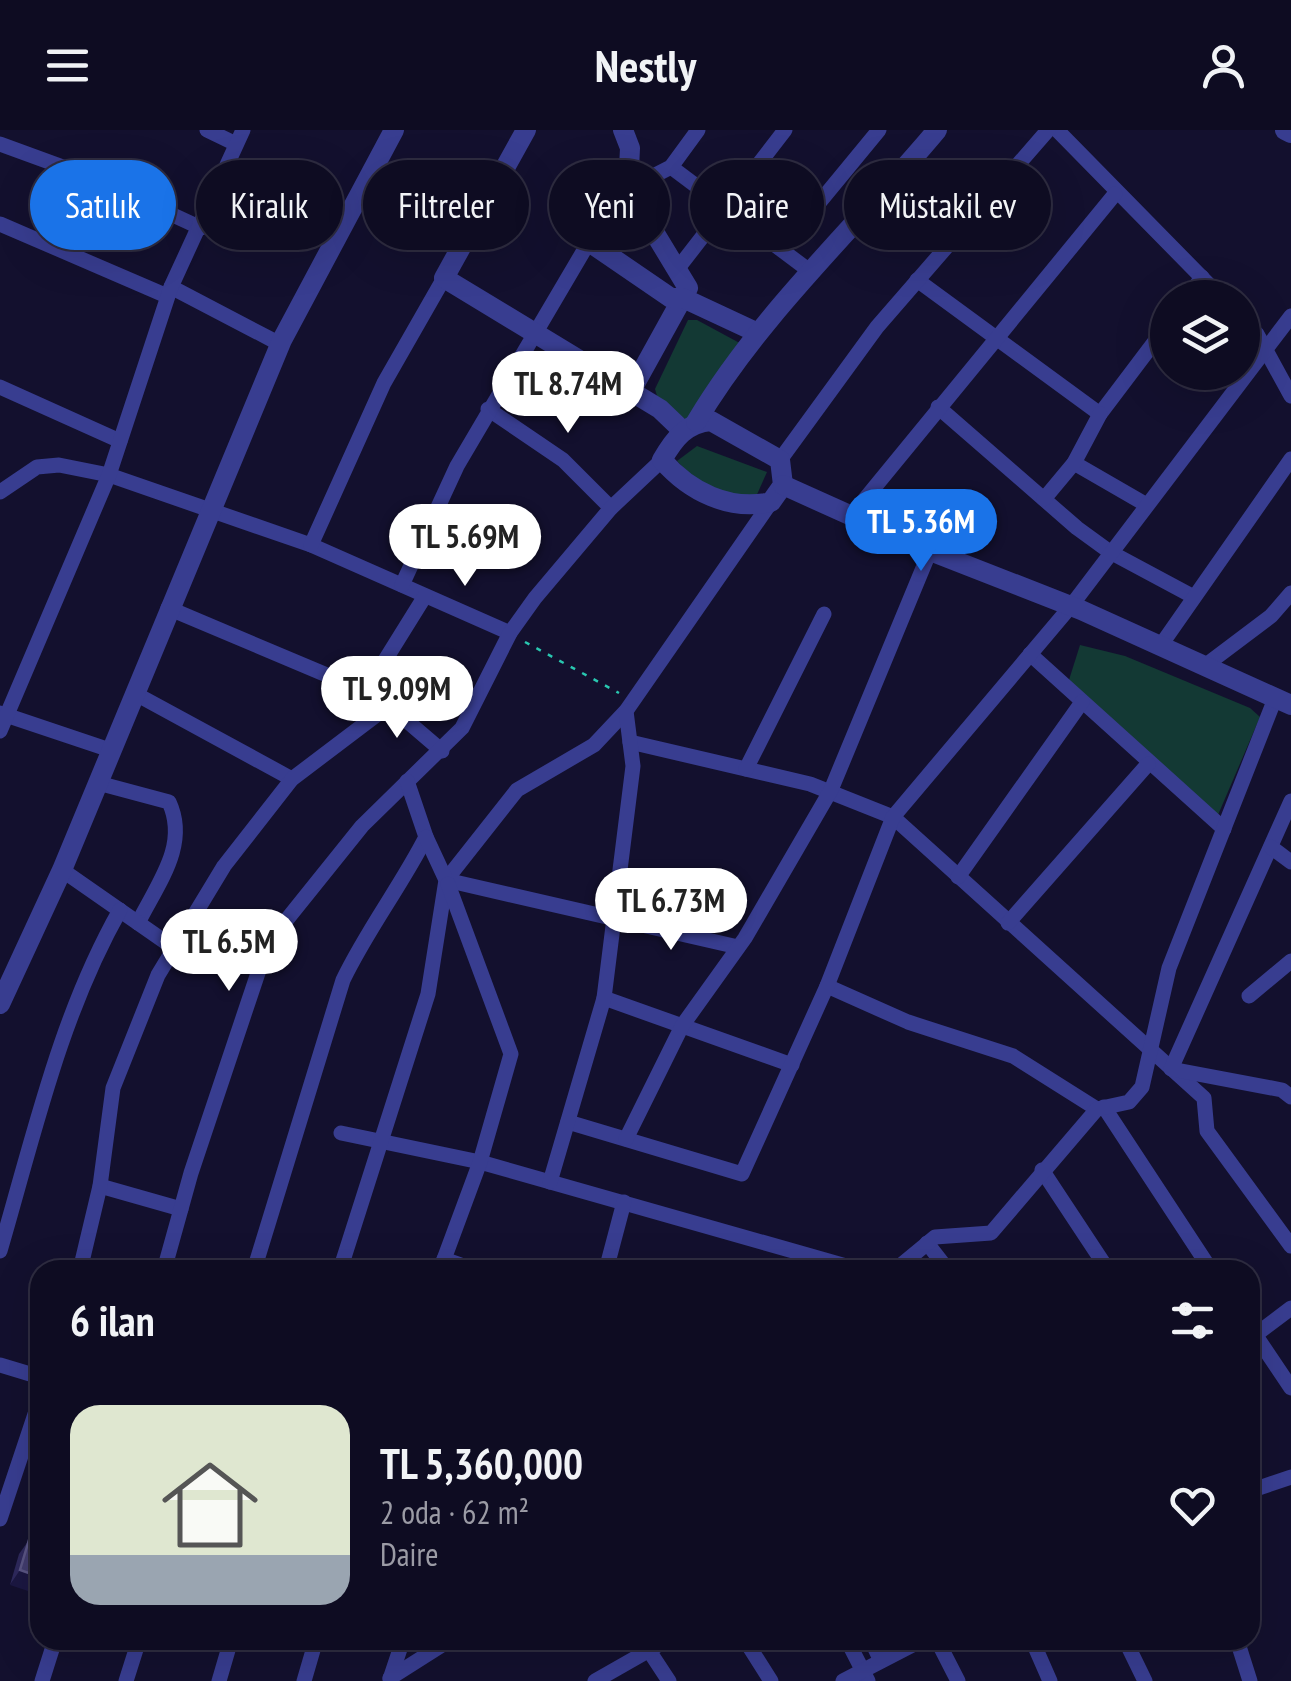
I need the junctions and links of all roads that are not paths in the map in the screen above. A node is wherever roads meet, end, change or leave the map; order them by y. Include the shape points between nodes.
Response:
1 (206, 130) edge
2 (394, 130) edge
3 (526, 130) edge
4 (623, 130) edge
5 (698, 130) edge
6 (786, 130) edge
7 (880, 130) edge
8 (937, 130) edge
9 (1048, 130) edge
10 (1057, 130) edge
11 (239, 137) edge
12 (0, 144) edge
13 (629, 160) edge
14 (764, 160) edge
15 (671, 167) joint
16 (690, 181) edge
17 (1115, 194) junction
18 (824, 197) edge
19 (0, 224) edge
20 (196, 226) edge
21 (196, 238) edge
22 (584, 250) edge
23 (600, 250) edge
24 (667, 250) edge
25 (693, 250) edge
26 (782, 250) edge
27 (678, 267) junction
28 (811, 272) junction
29 (1202, 277) junction
30 (444, 278) junction
31 (917, 280) junction
32 (1200, 280) edge
33 (1205, 280) edge
34 (169, 292) junction
35 (682, 298) junction
36 (1291, 316) edge
37 (533, 331) junction
38 (758, 334) junction
39 (994, 338) junction
40 (280, 344) junction
41 (1260, 344) edge
42 (1150, 348) edge
43 (1264, 350) junction
44 (0, 387) edge
45 (631, 391) junction
46 (1291, 396) edge
47 (938, 407) junction
48 (488, 410) junction
49 (1100, 414) junction
50 (690, 426) junction
51 (120, 440) junction
52 (1291, 459) edge
53 (662, 460) junction
54 (780, 460) junction
55 (1074, 463) junction
56 (109, 475) junction
57 (0, 492) edge
58 (777, 493) junction
59 (1044, 500) junction
60 (1145, 504) junction
61 (611, 508) junction
62 (209, 512) junction
63 (851, 516) junction
64 (311, 545) junction
65 (930, 551) junction
66 (1110, 552) junction
67 (402, 585) junction
68 (1291, 593) edge
69 (426, 596) junction
70 (1194, 597) junction
71 (1071, 606) junction
72 (168, 608) junction
73 (824, 614) dead end
74 (510, 634) junction
75 (1160, 645) junction
76 (1030, 654) junction
77 (1206, 665) junction
78 (134, 692) junction
79 (385, 700) junction
80 (1284, 700) edge
81 (1082, 702) junction
82 (630, 706) junction
83 (2, 720) edge
84 (630, 742) junction
85 (110, 750) junction
86 (442, 751) junction
87 (1148, 764) junction
88 (746, 769) junction
89 (292, 780) junction
90 (407, 782) junction
91 (98, 783) junction
92 (831, 790) junction
93 (1291, 801) edge
94 (893, 817) junction
95 (1224, 829) junction
96 (426, 837) junction
97 (1271, 847) junction
98 (1291, 862) edge
99 (62, 870) junction
100 (958, 876) junction
101 (446, 880) junction
102 (120, 910) junction
103 (614, 915) junction
104 (138, 923) junction
105 (1008, 924) junction
106 (738, 947) junction
107 (174, 948) junction
108 (1291, 961) edge
109 (827, 986) junction
110 (1249, 996) dead end
111 (604, 998) junction
112 (0, 1004) edge
113 (682, 1026) junction
114 (1148, 1050) junction
115 (792, 1065) junction
116 (1171, 1070) junction
117 (1291, 1097) edge
118 (1100, 1108) junction
119 (568, 1122) junction
120 (341, 1132) dead end
121 (626, 1140) junction
122 (380, 1142) junction
123 (480, 1162) junction
124 (1042, 1170) junction
125 (550, 1182) junction
126 (100, 1186) junction
127 (624, 1202) junction
128 (181, 1210) junction
129 (926, 1242) junction
130 (1290, 1242) edge
131 (0, 1251) edge
132 (82, 1260) edge
133 (167, 1260) edge
134 (257, 1260) edge
135 (343, 1260) edge
136 (444, 1260) edge
137 (609, 1260) edge
138 (825, 1260) edge
139 (907, 1260) edge
140 (940, 1260) edge
141 (1101, 1260) edge
142 (1203, 1260) edge
143 (1291, 1308) edge
144 (1260, 1328) edge
145 (1260, 1344) edge
146 (0, 1365) edge
147 (30, 1374) edge
148 (1291, 1388) edge
149 (30, 1430) edge
150 (1291, 1476) edge
151 (1260, 1486) edge
152 (0, 1519) edge
153 (52, 1650) edge
154 (136, 1650) edge
155 (228, 1650) edge
156 (313, 1650) edge
157 (400, 1650) edge
158 (435, 1650) edge
159 (638, 1650) edge
160 (650, 1650) edge
161 (751, 1650) edge
162 (852, 1650) edge
163 (876, 1650) edge
164 (902, 1650) edge
165 (942, 1650) edge
166 (1036, 1650) edge
167 (1130, 1650) edge
168 (1239, 1650) edge
169 (881, 1661) junction
170 (865, 1676) edge
171 (390, 1680) edge
172 (42, 1681) edge
173 (126, 1681) edge
174 (219, 1681) edge
175 (304, 1681) edge
176 (594, 1681) edge
177 (669, 1681) edge
178 (771, 1681) edge
179 (842, 1681) edge
180 (958, 1681) edge
181 (1050, 1681) edge
182 (1145, 1681) edge
183 (1250, 1681) edge

1 - 11 street
2 - 40 street
3 - 30 street
4 - 13 street
5 - 15 street
6 - 14 street
7 - 18 street
8 - 28 street
9 - 31 street
10 - 17 street
12 - 20 street
15 - 16 street
17 - 29 street
17 - 39 street
19 - 34 street
21 - 34 street
22 - 37 street
23 - 35 street via 671,298
24 - 27 street
25 - 27 street
26 - 28 street
27 - 35 street via 688,288
28 - 38 street
29 - 32 street
29 - 33 street
30 - 37 street
30 - 64 street via 384,384
31 - 39 street
31 - 54 street
34 - 40 street
34 - 51 street
35 - 38 street
35 - 45 street
36 - 43 street
37 - 45 street
37 - 48 street
38 - 50 street
39 - 47 street
39 - 49 street
40 - 62 street
41 - 43 street
42 - 49 street
43 - 46 street
43 - 60 street
44 - 51 street
45 - 50 street
47 - 59 street
47 - 63 street
48 - 61 street via 563,460
48 - 67 street
49 - 55 street
50 - 53 street
50 - 54 street via 710,422 733,430
51 - 56 street
52 - 70 street
53 - 58 street via 676,476 730,504
53 - 61 street
54 - 58 street
55 - 59 street
55 - 60 street
56 - 57 street via 37,467
56 - 62 street
56 - 83 street
58 - 63 street
58 - 82 street
59 - 66 street
60 - 66 street
61 - 74 street
62 - 64 street
62 - 72 street
63 - 65 street
64 - 67 street
65 - 71 street
65 - 92 street
66 - 70 street
66 - 71 street
67 - 69 street
68 - 77 street
69 - 74 street
69 - 79 street via 374,678
70 - 75 street
71 - 75 street
71 - 76 street
72 - 78 street
72 - 79 street
73 - 88 street
74 - 86 street via 462,728
75 - 77 street
76 - 81 street
76 - 94 street
77 - 80 street
78 - 85 street
78 - 89 street
79 - 86 street
79 - 89 street
80 - 95 street
81 - 87 street
81 - 100 street
82 - 84 street
82 - 101 street via 594,744 517,790
83 - 85 street
84 - 88 street
84 - 103 street via 633,766
85 - 91 street
86 - 90 street
87 - 95 street
87 - 105 street
88 - 92 street
89 - 107 street via 224,866
90 - 96 street
90 - 128 street via 362,826 268,943
91 - 99 street
91 - 104 street via 169,802 179,824 172,858
92 - 94 street
92 - 106 street
93 - 97 street
94 - 100 street
94 - 109 street
95 - 114 street via 1169,968
96 - 101 street
96 - 134 street via 344,980
97 - 98 street
97 - 116 street
99 - 102 street
99 - 112 street
100 - 105 street
101 - 103 street
101 - 122 street via 428,994
101 - 123 street via 511,1054
102 - 104 street
102 - 131 street via 60,1042
103 - 106 street
103 - 111 street
104 - 107 street
105 - 114 street
106 - 113 street
107 - 126 street via 113,1088
108 - 110 street
109 - 115 street
109 - 118 street via 908,1022 1013,1056
111 - 113 street
111 - 119 street
113 - 115 street
113 - 121 street
114 - 116 street
114 - 118 street via 1142,1088 1128,1102
115 - 121 street via 742,1174
116 - 117 street
116 - 130 street via 1204,1098 1207,1131
118 - 124 street
118 - 142 street
119 - 121 street
119 - 125 street
120 - 122 street
122 - 123 street
122 - 135 street
123 - 125 street
123 - 136 street
124 - 129 street via 991,1233 953,1233
124 - 141 street
125 - 127 street
126 - 128 street
126 - 132 street
127 - 137 street
127 - 138 street
128 - 133 street
129 - 139 street
129 - 140 street
143 - 144 street
145 - 148 street
146 - 147 street
149 - 152 street
150 - 151 street
153 - 172 street
154 - 173 street
155 - 174 street
156 - 175 street
157 - 171 street
158 - 171 street
159 - 176 street
160 - 177 street
161 - 178 street
162 - 170 street
163 - 169 street
164 - 169 street
165 - 180 street
166 - 181 street
167 - 182 street
168 - 183 street
169 - 170 street
170 - 179 street

